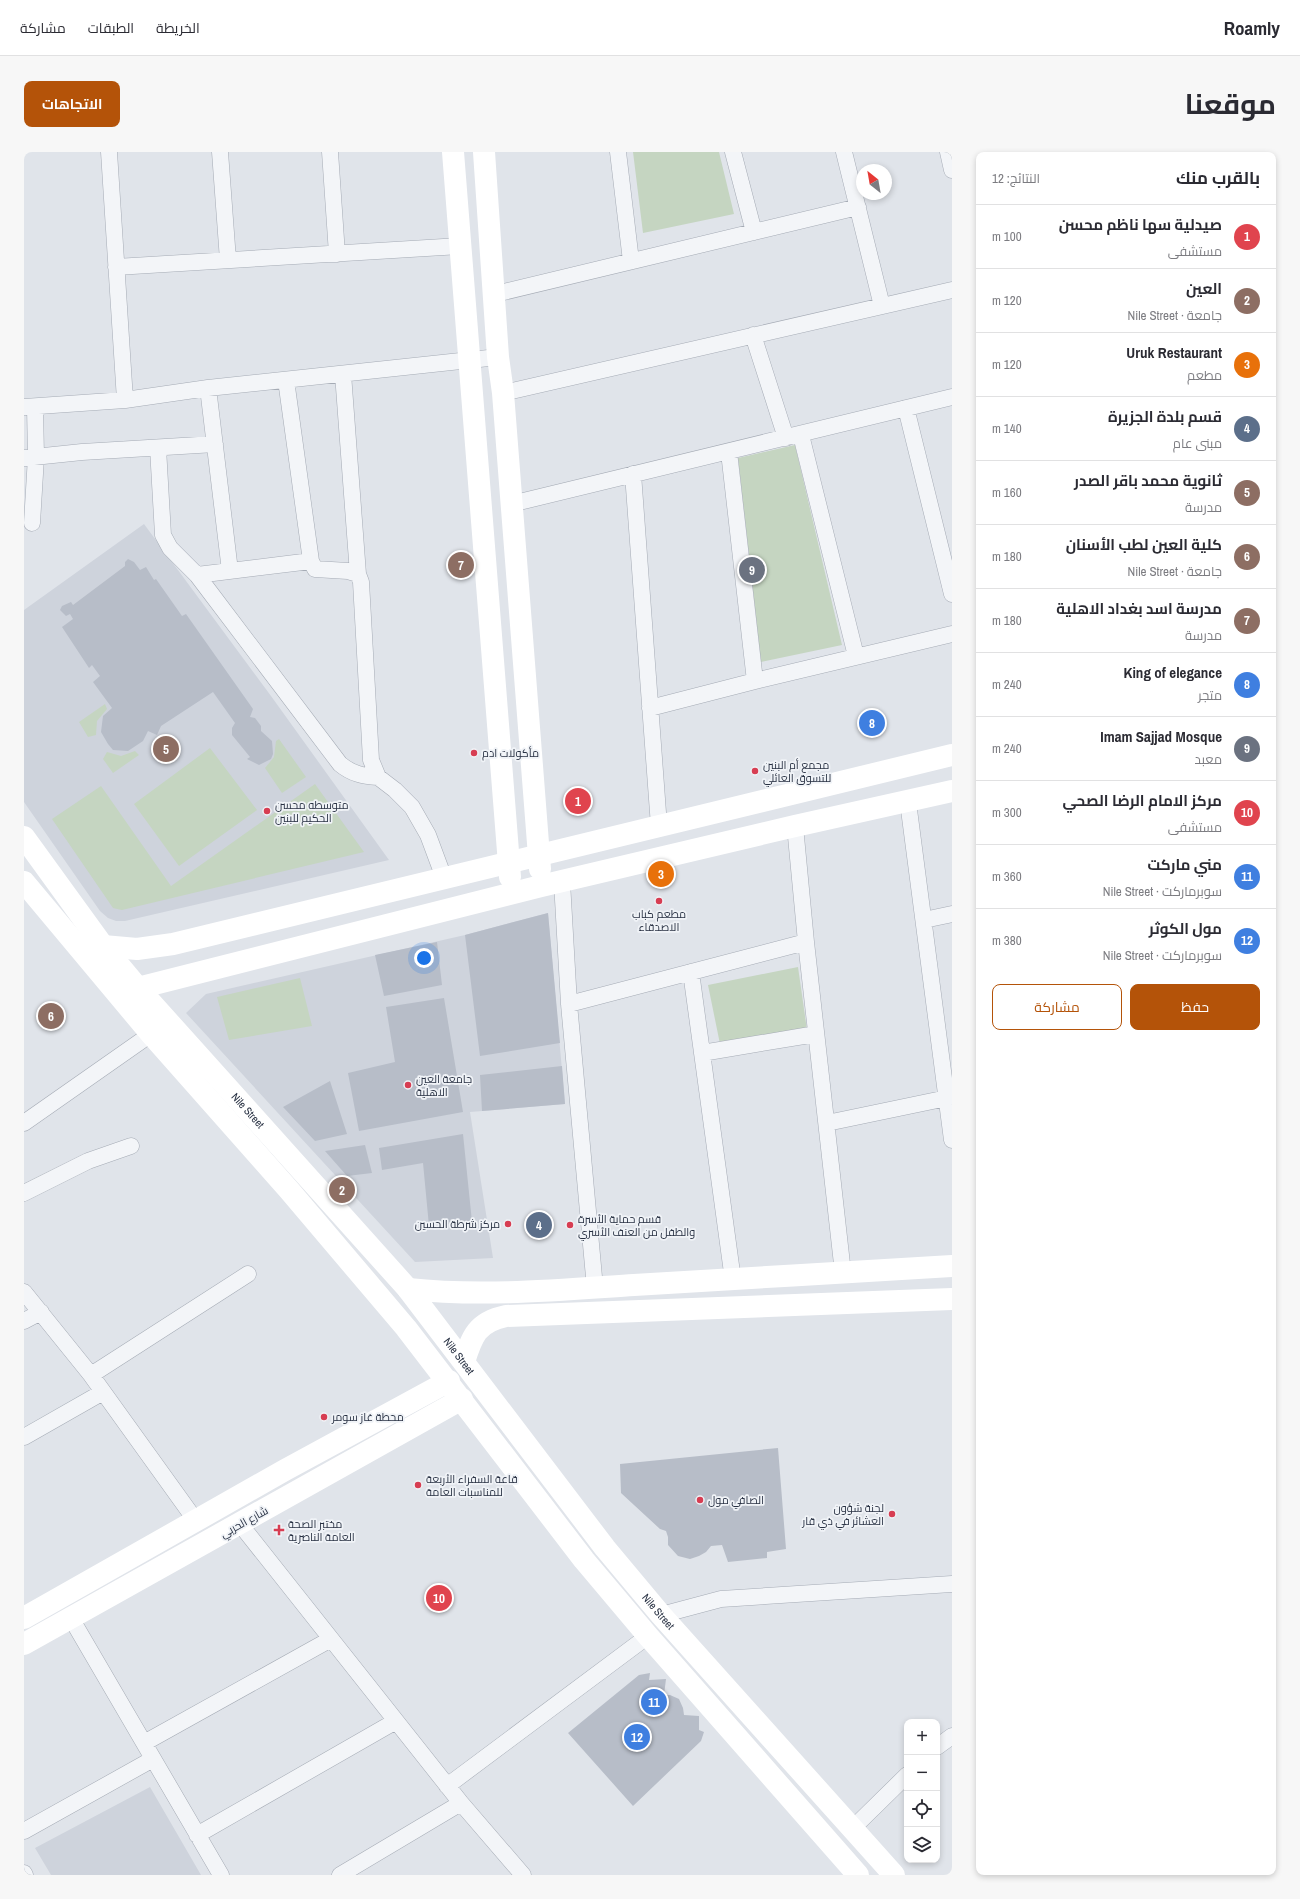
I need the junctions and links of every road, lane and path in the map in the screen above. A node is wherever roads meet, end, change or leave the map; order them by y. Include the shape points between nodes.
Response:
1 (109, 152) edge
2 (220, 152) edge
3 (330, 152) edge
4 (453, 152) edge
5 (484, 152) edge
6 (618, 152) edge
7 (733, 152) edge
8 (844, 152) edge
9 (948, 152) edge
10 (952, 170) edge
11 (858, 207) junction
12 (754, 232) junction
13 (460, 246) junction
14 (337, 254) junction
15 (228, 260) junction
16 (631, 261) junction
17 (116, 267) junction
18 (952, 290) edge
19 (495, 294) junction
20 (882, 306) junction
21 (753, 336) junction
22 (498, 357) junction
23 (469, 360) junction
24 (342, 374) junction
25 (286, 380) junction
26 (208, 388) junction
27 (503, 393) junction
28 (952, 397) edge
29 (125, 400) junction
30 (30, 407) edge
31 (906, 408) junction
32 (793, 436) junction
33 (215, 444) junction
34 (158, 448) junction
35 (729, 452) junction
36 (30, 457) edge
37 (633, 474) junction
38 (511, 504) junction
39 (32, 523) dead end
40 (311, 562) junction
41 (230, 571) junction
42 (358, 574) junction
43 (197, 575) junction
44 (952, 594) edge
45 (952, 634) edge
46 (856, 656) junction
47 (755, 681) junction
48 (650, 708) junction
49 (952, 755) edge
50 (378, 777) junction
51 (952, 791) edge
52 (908, 802) junction
53 (659, 826) junction
54 (795, 826) junction
55 (24, 837) edge
56 (539, 855) junction
57 (509, 862) junction
58 (444, 878) junction
59 (24, 883) edge
60 (551, 884) junction
61 (511, 894) junction
62 (952, 914) edge
63 (924, 920) junction
64 (806, 942) junction
65 (103, 946) junction
66 (691, 972) junction
67 (138, 988) junction
68 (569, 1004) junction
69 (151, 1034) junction
70 (816, 1034) junction
71 (702, 1053) junction
72 (947, 1098) junction
73 (25, 1121) edge
74 (827, 1123) junction
75 (952, 1140) edge
76 (131, 1146) dead end
77 (24, 1193) edge
78 (952, 1266) edge
79 (843, 1273) junction
80 (248, 1274) dead end
81 (732, 1280) junction
82 (595, 1288) junction
83 (408, 1289) junction
84 (24, 1292) edge
85 (952, 1299) edge
86 (41, 1312) junction
87 (24, 1322) edge
88 (464, 1362) junction
89 (91, 1376) junction
90 (449, 1381) junction
91 (103, 1392) junction
92 (426, 1394) junction
93 (462, 1399) junction
94 (436, 1413) junction
95 (24, 1437) edge
96 (196, 1522) junction
97 (240, 1524) junction
98 (605, 1548) junction
99 (584, 1560) junction
100 (952, 1584) edge
101 (661, 1615) junction
102 (24, 1618) edge
103 (71, 1618) junction
104 (648, 1636) junction
105 (331, 1639) junction
106 (24, 1644) edge
107 (396, 1721) junction
108 (952, 1736) edge
109 (144, 1743) junction
110 (940, 1745) edge
111 (153, 1759) junction
112 (904, 1778) edge
113 (447, 1786) junction
114 (461, 1803) junction
115 (853, 1828) junction
116 (24, 1831) edge
117 (197, 1835) junction
118 (361, 1870) edge
119 (220, 1875) edge
120 (340, 1875) edge
121 (523, 1875) edge
122 (858, 1875) edge
123 (894, 1875) edge

1 - 17 street
2 - 15 street
3 - 14 street
4 - 13 main road
5 - 19 main road
6 - 16 street
7 - 12 street
8 - 11 street
9 - 10 street
11 - 12 street
11 - 20 street
12 - 16 street
13 - 14 street
13 - 23 main road
14 - 15 street
15 - 17 street
16 - 19 street
17 - 29 street
18 - 20 street
19 - 22 main road
20 - 21 street
21 - 27 street
21 - 32 street
22 - 23 street
22 - 27 main road
23 - 24 street
23 - 57 main road
24 - 25 street
24 - 42 street
25 - 26 street
25 - 40 street
26 - 29 street
26 - 33 street
27 - 38 main road
28 - 31 street
29 - 30 street
30 - 36 street
31 - 32 street
31 - 44 street
32 - 35 street
32 - 46 street
33 - 34 street
33 - 41 street
34 - 36 street
34 - 43 street via 163,534 170,548
35 - 37 street
35 - 47 street
36 - 39 street
37 - 38 street
37 - 48 street
38 - 56 main road
40 - 41 street
40 - 42 street via 315,569
41 - 43 street
42 - 50 street via 361,582 371,760
43 - 50 street via 340,764 347,770 364,776
45 - 46 street
46 - 47 street
47 - 48 street
48 - 53 street
49 - 53 main road
50 - 58 street via 412,807 428,835
51 - 52 main road
52 - 54 main road
52 - 63 street
53 - 56 main road
54 - 60 main road
54 - 64 street
55 - 65 main road, Nile Street
56 - 57 main road
56 - 60 main road
57 - 58 main road
57 - 61 main road
58 - 65 main road via 156,948
59 - 69 main road, Nile Street
60 - 61 main road
60 - 68 street
61 - 67 main road
62 - 63 street
63 - 72 street
64 - 66 street
64 - 70 street
65 - 67 main road, Nile Street
66 - 68 street
66 - 71 street
67 - 83 main road, Nile Street
68 - 82 street
69 - 73 street
69 - 90 main road, Nile Street via 289,1190
70 - 71 street
70 - 74 street
71 - 81 street
72 - 74 street
72 - 75 street
74 - 79 street
76 - 77 street via 88,1161
78 - 79 main road
79 - 81 main road
80 - 89 street
81 - 82 main road
82 - 83 main road via 444,1293
83 - 88 main road, Nile Street
84 - 86 street
85 - 88 main road via 506,1316 484,1324 476,1332
86 - 87 street
86 - 89 street
88 - 98 main road, Nile Street
89 - 91 street
90 - 92 main road
90 - 93 main road, Nile Street
91 - 95 street
91 - 96 street
92 - 94 main road via 435,1396 438,1400
92 - 96 main road via 285,1470
93 - 94 main road, شارع الحربي
93 - 99 main road, Nile Street
94 - 97 main road, شارع الحربي
96 - 102 main road
97 - 103 main road, شارع الحربي
97 - 105 street
98 - 99 main road
98 - 101 main road, Nile Street
99 - 104 main road, Nile Street
100 - 101 street via 721,1599
101 - 115 main road, Nile Street
103 - 106 main road, شارع الحربي
103 - 109 street
104 - 113 street
104 - 122 main road, Nile Street
105 - 107 street
105 - 109 street
107 - 113 street
107 - 117 street
108 - 110 street
109 - 111 street
111 - 116 street
111 - 117 street
112 - 115 street
113 - 114 street
114 - 118 street
114 - 121 street
115 - 123 main road, Nile Street
117 - 119 street
118 - 120 street

